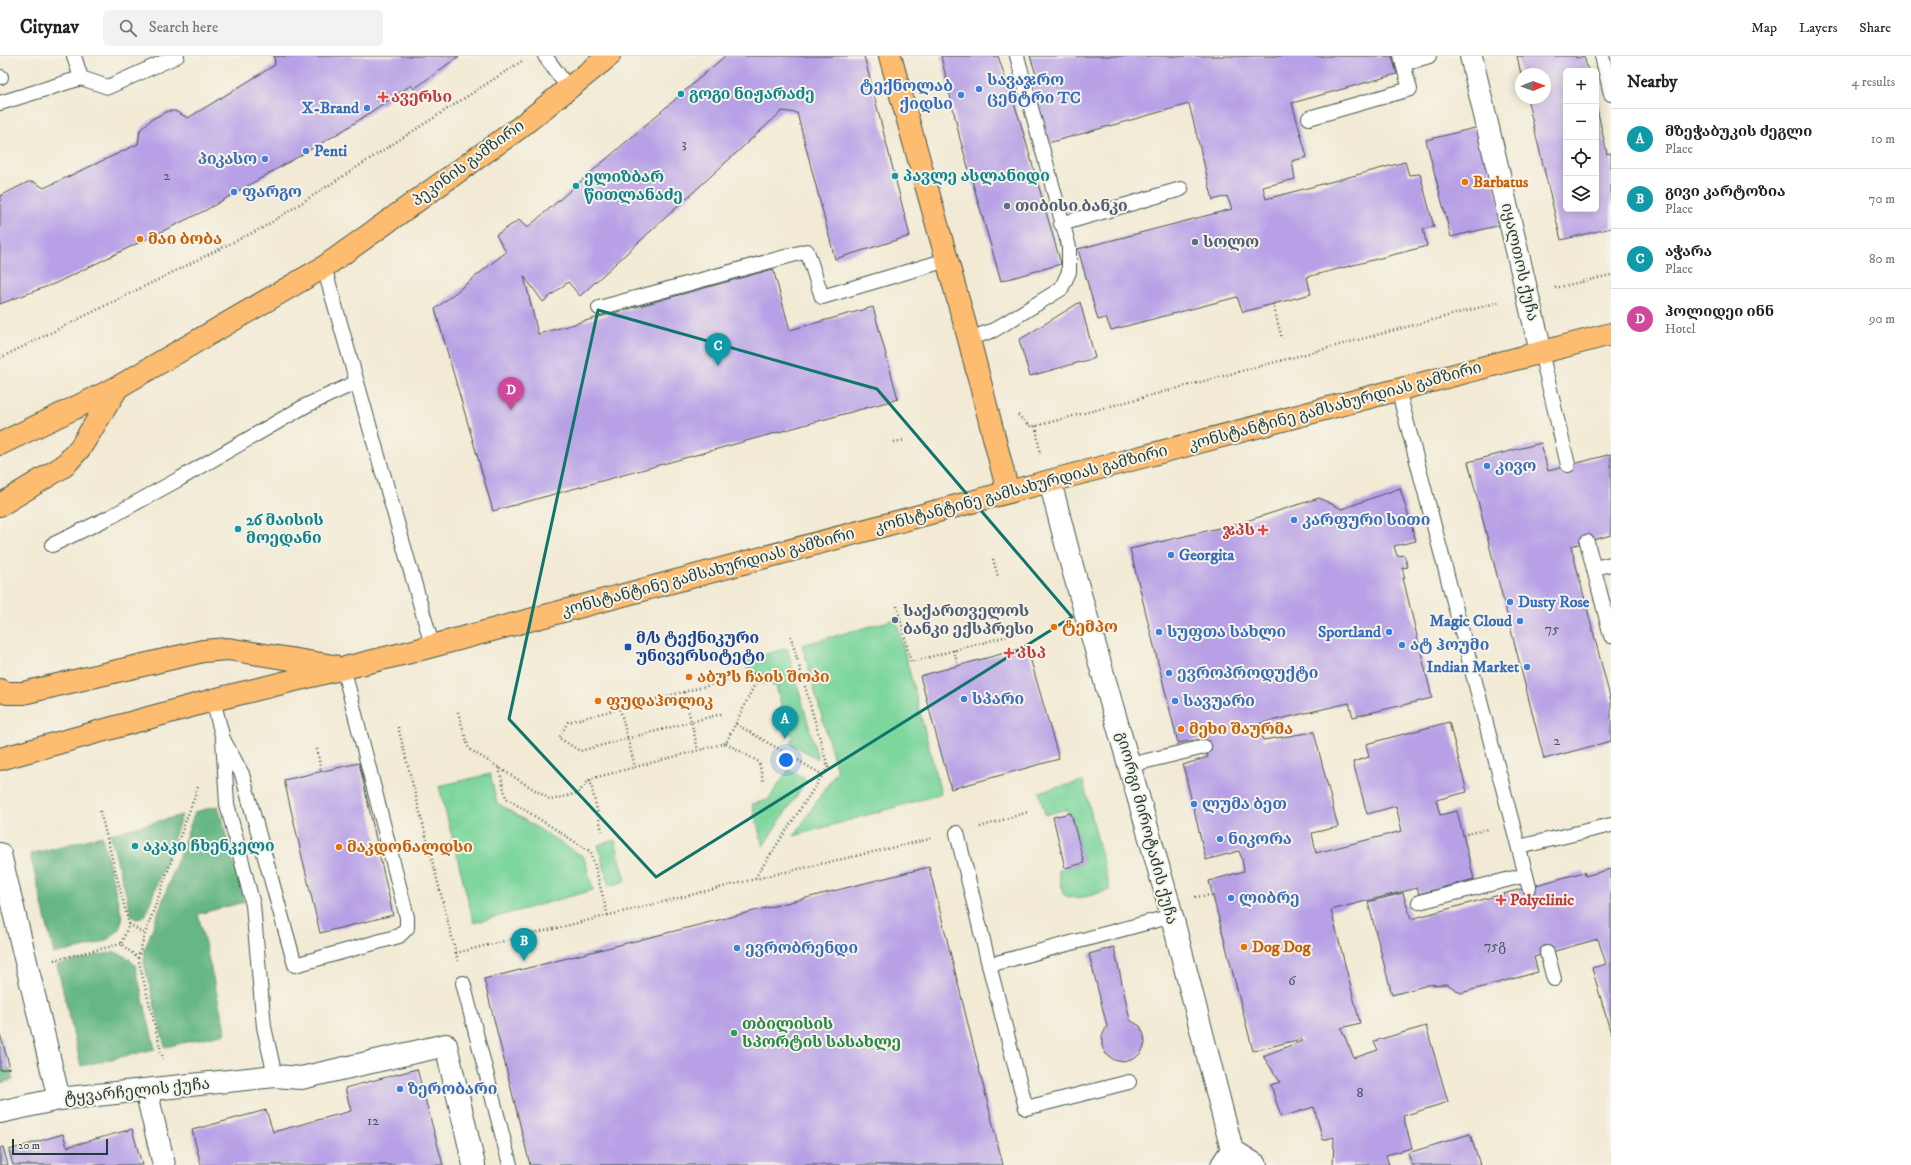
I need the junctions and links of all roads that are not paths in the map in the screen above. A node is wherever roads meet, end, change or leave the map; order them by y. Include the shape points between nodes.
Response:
1 (74, 56) edge
2 (177, 56) edge
3 (545, 56) edge
4 (890, 56) edge
5 (1017, 56) edge
6 (1429, 56) edge
7 (1471, 56) edge
8 (1602, 56) edge
9 (607, 57) edge
10 (1402, 60) edge
11 (82, 78) junction
12 (569, 89) junction
13 (1611, 94) edge
14 (0, 103) edge
15 (1309, 118) dead end
16 (1181, 189) dead end
17 (1062, 224) junction
18 (948, 260) junction
19 (324, 267) junction
20 (599, 308) dead end
21 (1611, 334) edge
22 (969, 339) junction
23 (1542, 352) junction
24 (357, 382) junction
25 (118, 387) junction
26 (1398, 389) junction
27 (0, 444) edge
28 (1568, 465) dead end
29 (1050, 481) junction
30 (1008, 492) junction
31 (0, 505) edge
32 (1588, 542) dead end
33 (52, 545) dead end
34 (1611, 564) edge
35 (1594, 568) junction
36 (1611, 636) edge
37 (432, 645) junction
38 (344, 667) junction
39 (0, 690) edge
40 (213, 700) junction
41 (223, 739) junction
42 (1204, 747) dead end
43 (0, 759) edge
44 (1130, 765) junction
45 (1611, 825) edge
46 (958, 833) road end
47 (1519, 847) junction
48 (0, 854) edge
49 (1419, 902) dead end
50 (1172, 916) junction
51 (1547, 953) dead end
52 (989, 965) junction
53 (1554, 979) dead end
54 (463, 983) road end
55 (275, 1076) junction
56 (1129, 1082) dead end
57 (146, 1090) junction
58 (59, 1099) junction
59 (0, 1112) edge
60 (1227, 1157) edge
61 (164, 1165) edge
62 (474, 1165) edge
63 (510, 1165) edge
64 (1256, 1165) edge

1 - 11 lane
2 - 11 lane via 108,87
3 - 12 lane
4 - 18 main road
5 - 17 lane
6 - 10 lane
7 - 23 street, იყალთოს ქუჩა
8 - 13 lane
9 - 12 main road, პეკინის გამზირი
10 - 15 lane via 1410,89
11 - 14 lane
12 - 19 main road, პეკინის გამზირი
16 - 17 lane
17 - 22 lane via 1069,247 1069,272 1061,289 994,330
18 - 20 lane via 822,297 807,251
18 - 22 main road
19 - 24 lane
19 - 25 main road
21 - 23 main road, კონსტანტინე გამსახურდიას გამზირი
22 - 30 main road
23 - 26 main road, კონსტანტინე გამსახურდიას გამზირი
23 - 28 lane
24 - 33 lane via 305,406 112,516
24 - 37 lane
25 - 27 main road
25 - 31 main road via 80,448 64,466
26 - 29 main road, კონსტანტინე გამსახურდიას გამზირი
26 - 47 lane
29 - 30 main road, კონსტანტინე გამსახურდიას გამზირი
29 - 44 street, გიორგი მიროტაძის ქუჩა
30 - 37 main road, კონსტანტინე გამსახურდიას გამზირი
32 - 35 lane
34 - 35 lane
35 - 36 lane
37 - 38 main road
38 - 39 main road via 228,649 204,651 23,693 7,693
38 - 40 main road
38 - 41 lane via 407,917 407,928 399,936 295,965 242,774
40 - 41 lane
40 - 43 main road
41 - 55 lane via 227,804 253,905 264,1027
42 - 44 lane
44 - 50 street, გიორგი მიროტაძის ქუჩა
45 - 47 lane
46 - 52 lane
47 - 49 lane via 1528,881
48 - 58 street
50 - 52 lane
50 - 60 street, გიორგი მიროტაძის ქუჩა
51 - 53 lane
52 - 56 lane via 1026,1108
54 - 63 lane
55 - 57 street, ტყვარჩელის ქუჩა
55 - 62 street, ტყვარჩელის ქუჩა via 301,1078 446,1045
57 - 58 street, ტყვარჩელის ქუჩა
57 - 61 street
58 - 59 street, ტყვარჩელის ქუჩა
60 - 64 street, გიორგი მიროტაძის ქუჩა

